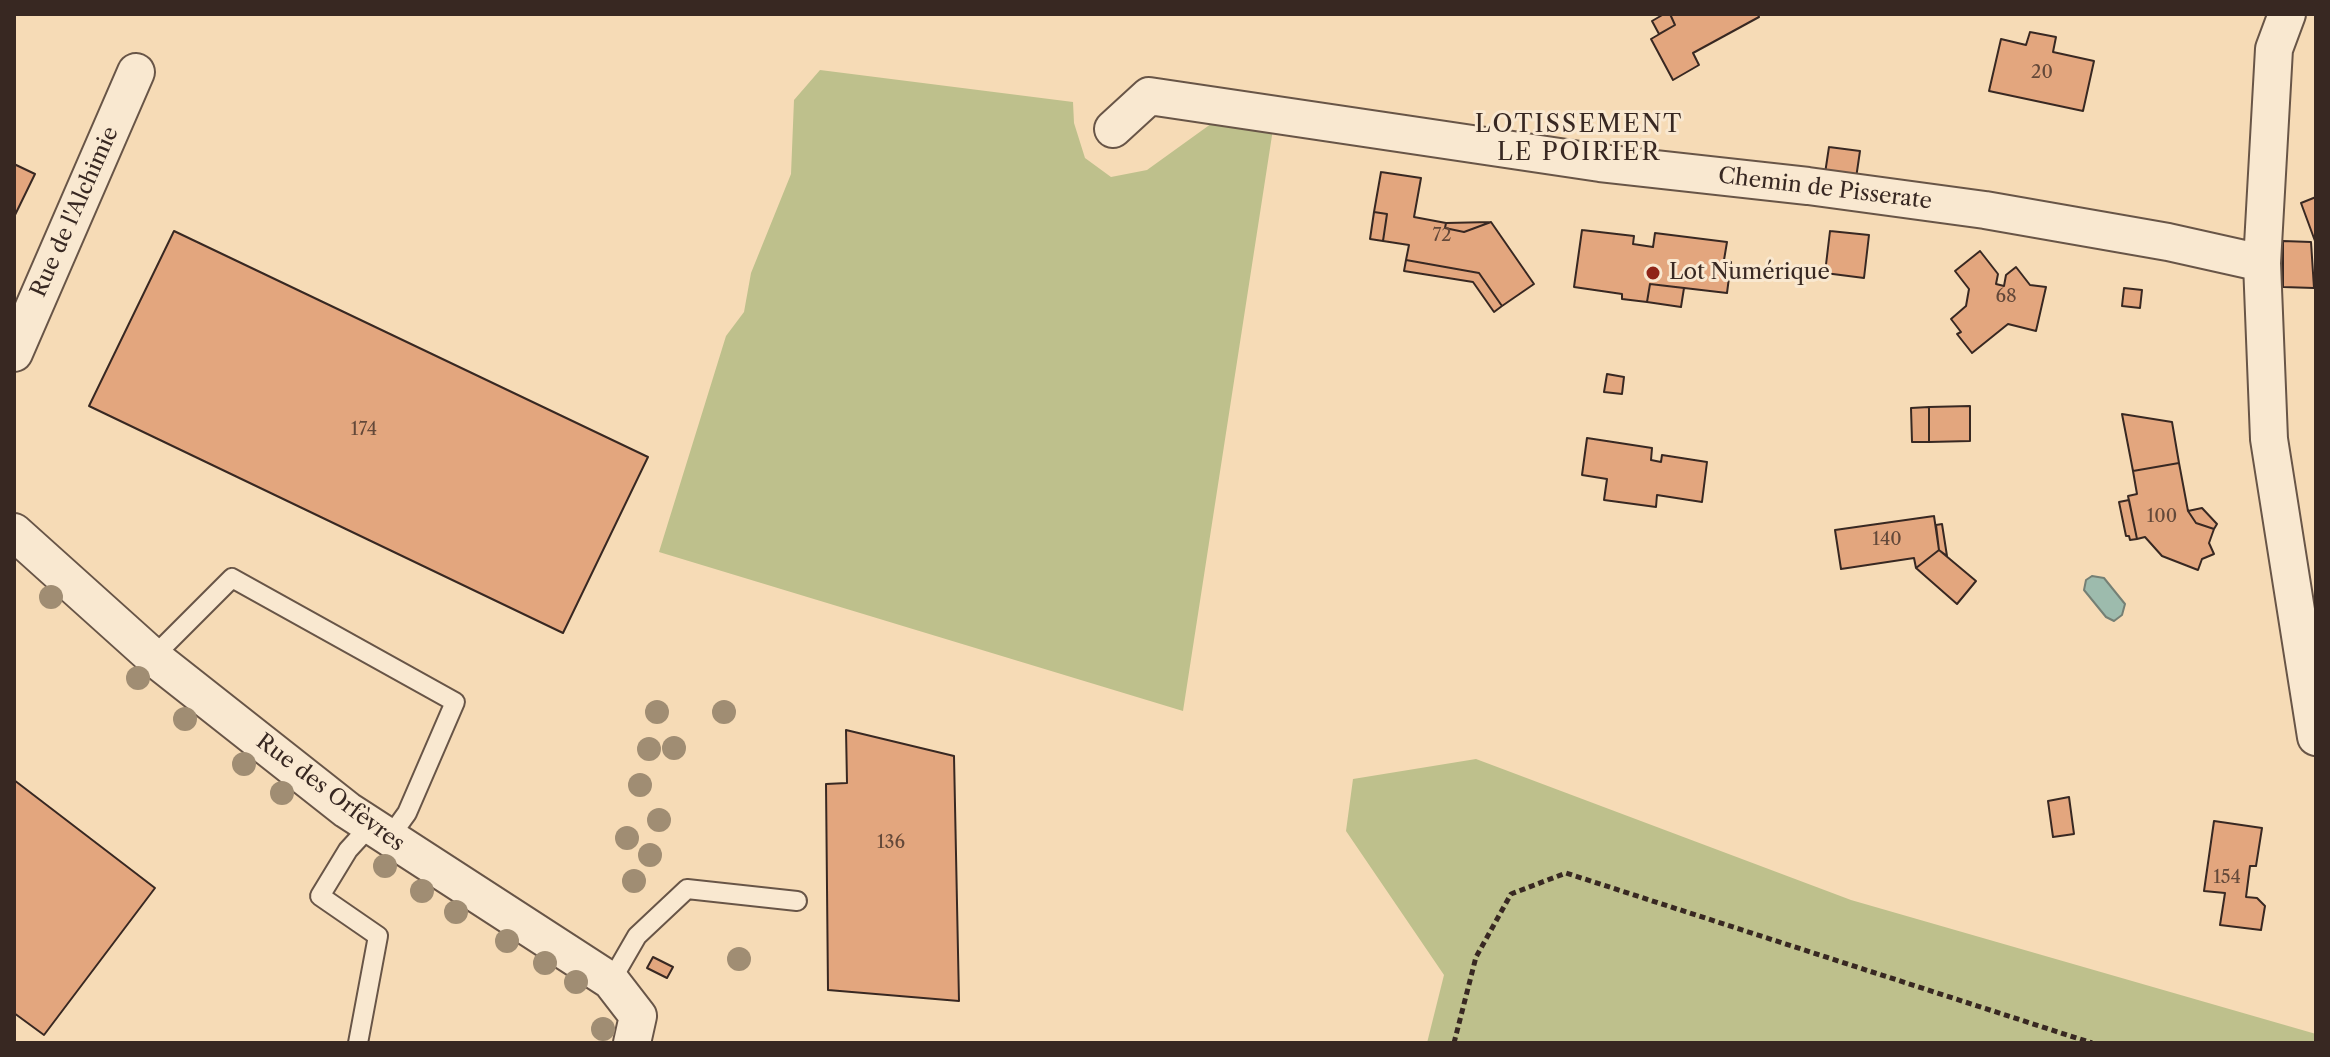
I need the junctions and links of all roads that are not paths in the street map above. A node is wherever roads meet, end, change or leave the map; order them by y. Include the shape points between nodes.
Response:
1 (2287, 14) edge
2 (136, 72) dead end
3 (1113, 129) dead end
4 (2262, 263) junction
5 (14, 353) edge
6 (14, 532) edge
7 (153, 657) junction
8 (2316, 737) edge
9 (380, 832) junction
10 (797, 901) dead end
11 (611, 981) junction
12 (358, 1043) edge
13 (632, 1043) edge

1 - 4 street via 2274,49
2 - 5 street, Rue de l'Alchimie
3 - 4 street, Chemin de Pisserate via 1149,96 1600,163 1985,210
4 - 8 street via 2269,439
6 - 7 street, Rue des Orfèvres
7 - 9 street, Rue des Orfèvres
7 - 9 lane via 232,578 455,702 407,813
9 - 11 street, Rue des Orfèvres
9 - 12 lane via 348,850 320,896 378,936
10 - 11 lane via 687,889 637,936
11 - 13 street, Rue des Orfèvres via 638,1016

